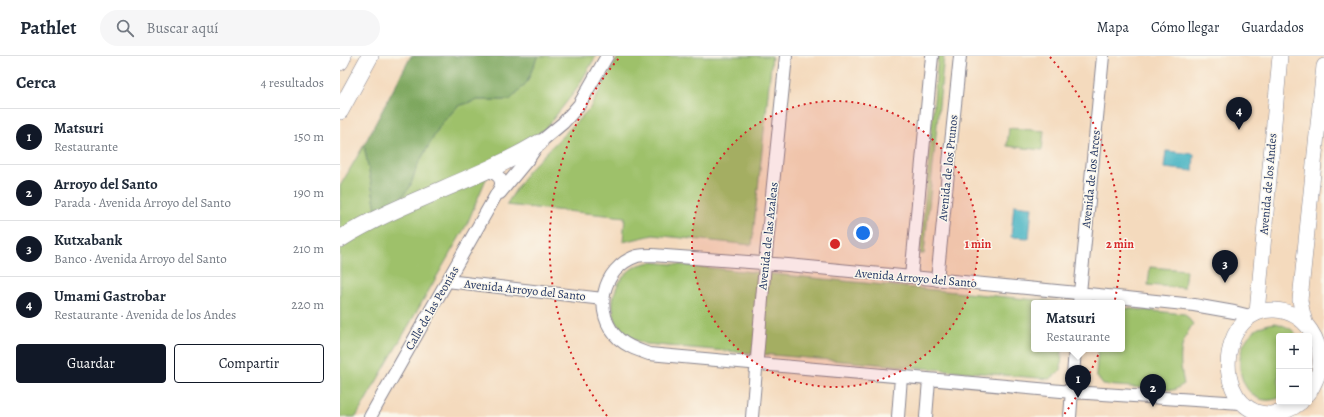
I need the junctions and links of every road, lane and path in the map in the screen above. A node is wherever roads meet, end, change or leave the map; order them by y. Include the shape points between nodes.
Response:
1 (343, 56) edge
2 (370, 56) edge
3 (607, 56) edge
4 (786, 56) edge
5 (932, 56) edge
6 (960, 56) edge
7 (1103, 56) edge
8 (1280, 56) edge
9 (340, 62) edge
10 (1324, 66) edge
11 (340, 111) edge
12 (539, 143) junction
13 (487, 171) junction
14 (494, 200) junction
15 (340, 239) edge
16 (765, 264) junction
17 (911, 277) junction
18 (937, 280) junction
19 (447, 281) junction
20 (1079, 298) edge
21 (603, 299) junction
22 (1108, 300) edge
23 (1125, 301) edge
24 (1254, 314) junction
25 (1305, 322) junction
26 (1320, 341) edge
27 (1075, 352) edge
28 (757, 363) junction
29 (901, 377) junction
30 (928, 380) junction
31 (1316, 385) edge
32 (1072, 392) junction
33 (1245, 409) edge
34 (1294, 409) edge
35 (370, 417) edge
36 (752, 417) edge
37 (898, 417) edge
38 (926, 417) edge
39 (1070, 417) edge

1 - 9 highway
2 - 11 highway
3 - 12 street, Calle de las Peonías via 579,105
4 - 16 street, Avenida de las Azaleas
5 - 17 street
6 - 18 street, Avenida de los Prunos
7 - 20 street, Avenida de los Arces
8 - 24 main road, Avenida de los Andes
10 - 25 main road via 1300,300
12 - 13 highway
12 - 14 street, Calle de las Peonías
13 - 14 street, Calle de las Peonías via 493,172 502,184
13 - 15 highway via 374,220
14 - 19 street, Calle de las Peonías
16 - 17 street, Avenida Arroyo del Santo
16 - 21 street, Avenida Arroyo del Santo via 637,256 615,272 608,282
16 - 28 street, Avenida de las Azaleas
17 - 18 street, Avenida Arroyo del Santo
18 - 20 street, Avenida Arroyo del Santo
19 - 21 street, Avenida Arroyo del Santo
19 - 35 street, Calle de las Peonías
20 - 22 street, Avenida Arroyo del Santo
21 - 28 street, Avenida Arroyo del Santo via 606,323 633,349 649,354
23 - 24 street, Avenida Arroyo del Santo via 1194,306
24 - 25 main road via 1268,310 1287,312
24 - 33 main road via 1239,328 1234,337 1228,367 1232,384
25 - 26 main road
26 - 31 main road
27 - 32 street
28 - 29 street, Avenida Arroyo del Santo
28 - 36 street, Avenida de las Azaleas
29 - 30 street, Avenida Arroyo del Santo
29 - 37 street
30 - 32 street, Avenida Arroyo del Santo
30 - 38 street
32 - 33 street, Avenida Arroyo del Santo
32 - 39 street
33 - 34 main road via 1269,416

